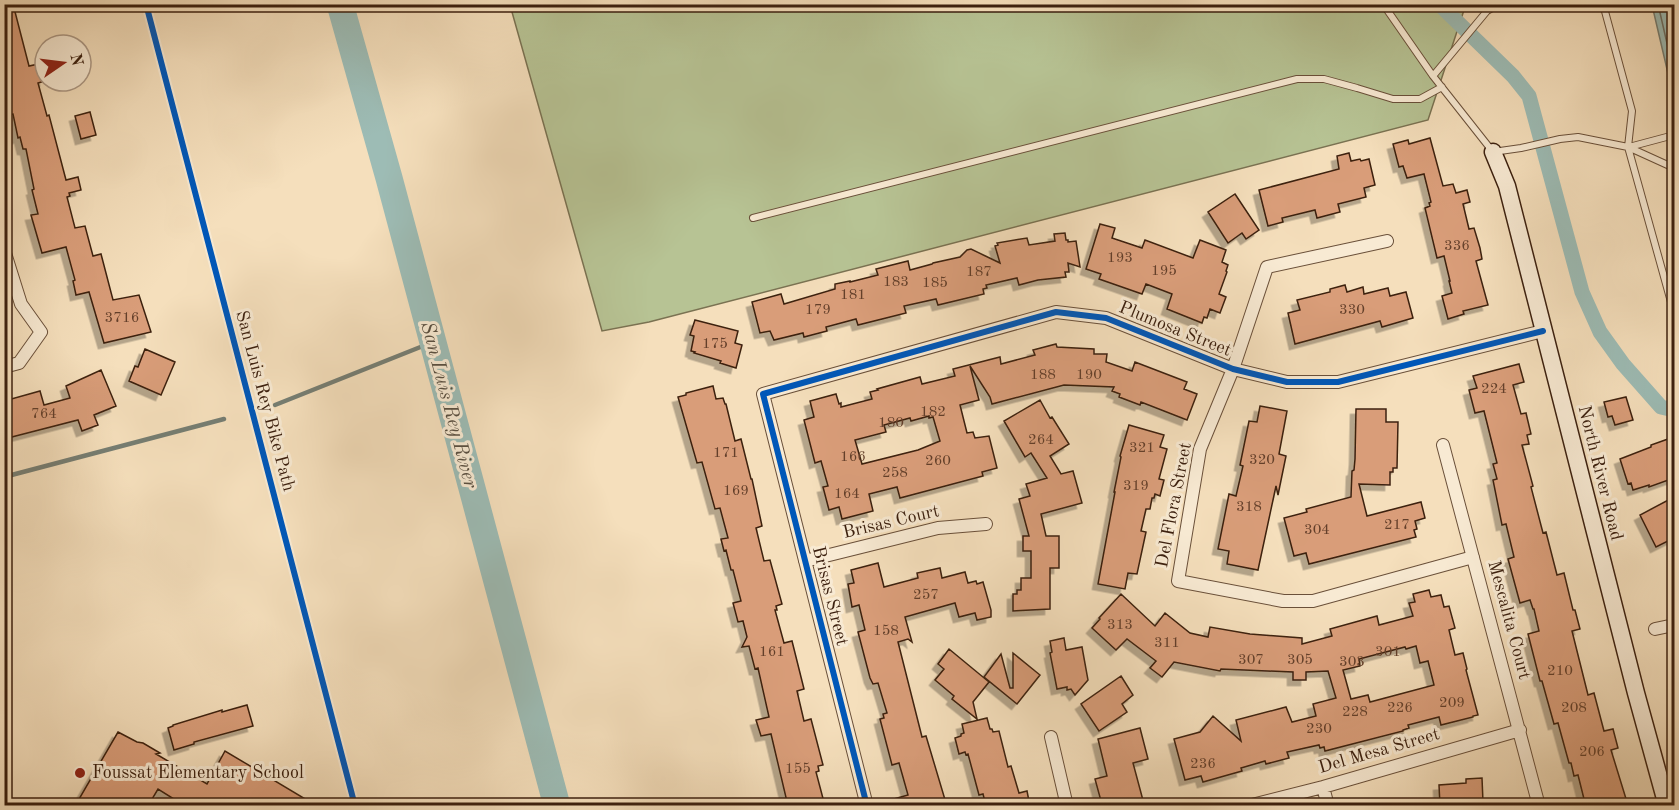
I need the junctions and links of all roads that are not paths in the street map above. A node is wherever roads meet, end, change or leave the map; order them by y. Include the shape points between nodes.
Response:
1 (1383, 4) edge
2 (1499, 4) edge
3 (1603, 4) edge
4 (1433, 76) junction
5 (1442, 87) junction
6 (1674, 135) edge
7 (1628, 147) junction
8 (1493, 152) junction
9 (1673, 166) edge
10 (1674, 177) edge
11 (753, 218) dead end
12 (1387, 240) dead end
13 (4, 250) edge
14 (1674, 311) edge
15 (1543, 331) junction
16 (4, 367) edge
17 (1233, 369) junction
18 (763, 394) joint
19 (1443, 445) dead end
20 (986, 524) dead end
21 (1473, 557) junction
22 (805, 561) junction
23 (1674, 625) edge
24 (1655, 629) dead end
25 (1520, 730) junction
26 (1051, 737) dead end
27 (1323, 787) junction
28 (867, 806) edge
29 (1067, 806) edge
30 (1248, 806) edge
31 (1328, 806) edge
32 (1539, 806) edge
33 (1667, 806) edge

1 - 4 lane
2 - 4 lane via 1487,11
3 - 7 lane via 1632,111
4 - 5 lane
5 - 8 lane
5 - 11 lane via 1420,99 1393,99 1324,79 1297,79
6 - 7 lane
7 - 8 lane via 1578,137
7 - 9 lane
7 - 14 lane
8 - 15 street, North River Road via 1506,186
9 - 10 lane
12 - 17 street, Del Flora Street via 1267,267
13 - 16 street via 21,304 40,332 19,363
15 - 17 street, Plumosa Street via 1338,382 1287,382
15 - 33 street, North River Road
17 - 18 street, Plumosa Street via 1106,318 1056,312
17 - 21 street, Del Flora Street via 1200,449 1178,581 1283,601 1313,601
18 - 22 street, Brisas Street
19 - 21 street, Mescalita Court
20 - 22 street, Brisas Court via 939,528
21 - 25 street, Mescalita Court
22 - 28 street, Brisas Street
23 - 24 street
25 - 27 street, Del Mesa Street
25 - 32 street, Mescalita Court
26 - 29 street
27 - 30 street, Del Mesa Street
27 - 31 street

